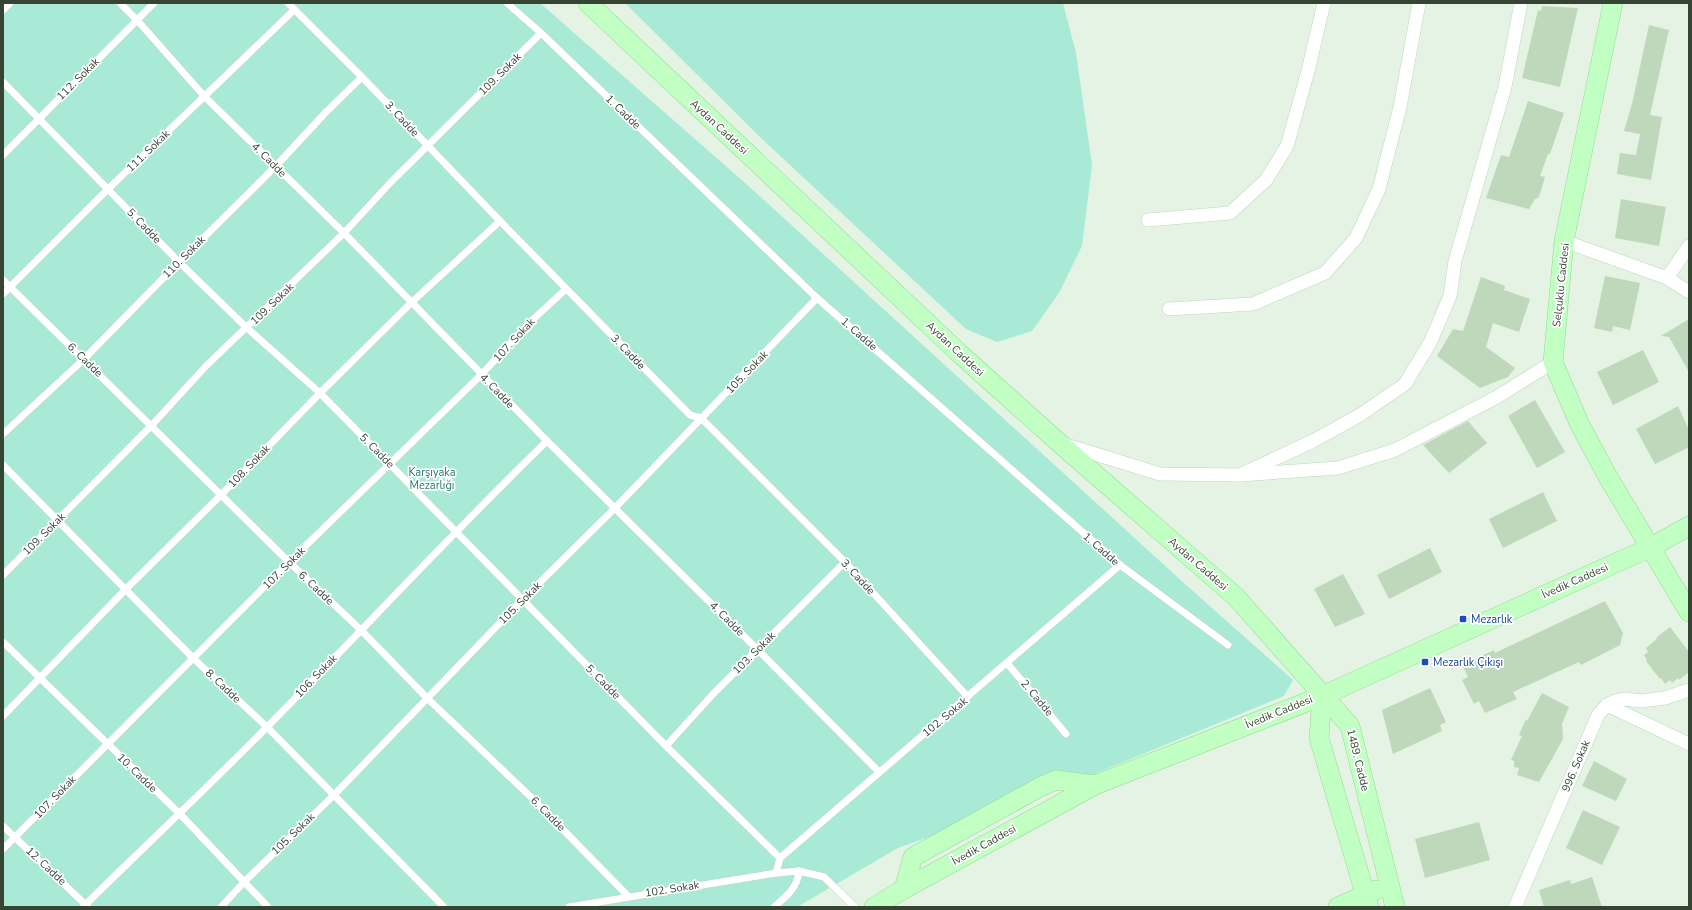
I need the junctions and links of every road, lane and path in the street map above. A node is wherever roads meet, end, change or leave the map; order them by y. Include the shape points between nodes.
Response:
1 (10, 3) edge
2 (120, 3) edge
3 (154, 3) edge
4 (288, 3) edge
5 (507, 3) edge
6 (588, 3) edge
7 (1324, 3) edge
8 (1419, 3) edge
9 (1521, 3) edge
10 (1614, 3) edge
11 (3, 10) edge
12 (294, 10) junction
13 (137, 20) junction
14 (540, 33) junction
15 (362, 77) junction
16 (3, 82) edge
17 (205, 97) junction
18 (38, 119) junction
19 (427, 146) junction
20 (3, 155) edge
21 (275, 168) junction
22 (108, 189) junction
23 (1148, 220) dead end
24 (500, 222) junction
25 (344, 233) junction
26 (1564, 241) junction
27 (1689, 246) edge
28 (179, 262) junction
29 (1667, 278) junction
30 (3, 280) edge
31 (10, 287) junction
32 (566, 289) junction
33 (1689, 292) edge
34 (3, 294) edge
35 (817, 298) junction
36 (412, 302) junction
37 (1169, 309) dead end
38 (247, 328) junction
39 (84, 359) junction
40 (1553, 362) junction
41 (481, 375) junction
42 (320, 393) junction
43 (701, 418) junction
44 (152, 425) junction
45 (3, 434) edge
46 (546, 442) junction
47 (1057, 442) junction
48 (389, 463) junction
49 (3, 465) edge
50 (1240, 475) junction
51 (221, 495) junction
52 (615, 508) junction
53 (57, 520) junction
54 (1689, 526) edge
55 (456, 531) junction
56 (1650, 547) junction
57 (289, 562) junction
58 (845, 562) junction
59 (1120, 565) junction
60 (3, 575) edge
61 (125, 590) junction
62 (522, 600) junction
63 (1689, 612) edge
64 (361, 630) junction
65 (3, 642) edge
66 (1228, 645) dead end
67 (758, 650) junction
68 (194, 659) junction
69 (1007, 663) junction
70 (40, 678) junction
71 (1689, 690) edge
72 (1322, 696) junction
73 (968, 697) junction
74 (427, 698) junction
75 (1607, 704) junction
76 (3, 716) edge
77 (267, 727) junction
78 (1066, 734) dead end
79 (107, 744) junction
80 (1689, 744) edge
81 (666, 746) junction
82 (879, 772) junction
83 (1096, 785) junction
84 (334, 795) junction
85 (180, 814) junction
86 (3, 826) edge
87 (15, 838) junction
88 (3, 849) edge
89 (780, 858) junction
90 (799, 871) junction
91 (776, 873) junction
92 (244, 882) junction
93 (1389, 885) junction
94 (904, 889) junction
95 (628, 896) junction
96 (1367, 900) edge
97 (86, 906) edge
98 (221, 907) edge
99 (268, 907) edge
100 (444, 907) edge
101 (569, 907) edge
102 (774, 907) edge
103 (855, 907) edge
104 (874, 907) edge
105 (1338, 907) edge
106 (1395, 907) edge
107 (1515, 907) edge

1 - 11 lane
2 - 13 lane, 4. Cadde
3 - 13 lane, 112. Sokak
4 - 12 lane, 3. Cadde
5 - 14 lane, 1. Cadde
6 - 47 street, Aydan Caddesi via 948,343
7 - 23 street via 1287,146 1266,180 1230,213
8 - 37 street via 1400,107 1379,189 1356,238 1325,273 1253,304
9 - 50 street via 1505,87 1455,261 1450,296 1430,343 1405,384 1366,411 1313,441
10 - 26 street, Selçuklu Caddesi
12 - 15 lane, 3. Cadde
12 - 17 lane, 111. Sokak
13 - 17 lane, 4. Cadde
13 - 18 lane, 112. Sokak
14 - 19 lane, 109. Sokak
14 - 35 lane, 1. Cadde
15 - 19 lane, 3. Cadde
15 - 21 lane, 110. Sokak
16 - 18 lane, 5. Cadde
17 - 21 lane, 4. Cadde
17 - 22 lane, 111. Sokak
18 - 20 lane, 112. Sokak
18 - 22 lane, 5. Cadde
19 - 24 lane, 3. Cadde
19 - 25 lane, 109. Sokak
21 - 25 lane, 4. Cadde
21 - 28 lane, 110. Sokak
22 - 28 lane, 5. Cadde
22 - 31 lane, 111. Sokak
24 - 32 lane, 3. Cadde
24 - 36 lane, 108. Sokak
25 - 36 lane, 4. Cadde
25 - 38 lane, 109. Sokak
26 - 29 street
26 - 40 street, Selçuklu Caddesi
27 - 29 street
28 - 38 lane, 5. Cadde
28 - 39 lane, 110. Sokak
29 - 33 street
30 - 31 lane, 6. Cadde
31 - 34 lane, 111. Sokak
31 - 39 lane, 6. Cadde
32 - 41 lane, 107. Sokak via 528,324
32 - 43 lane, 3. Cadde via 690,415
35 - 43 lane, 105. Sokak
35 - 59 lane, 1. Cadde
36 - 41 lane, 4. Cadde
36 - 42 lane, 108. Sokak
38 - 42 lane, 5. Cadde
38 - 44 lane, 109. Sokak via 206,366
39 - 44 lane, 6. Cadde
39 - 45 lane, 110. Sokak
40 - 50 street via 1497,397 1395,450 1338,468
40 - 56 street, Selçuklu Caddesi via 1579,423
41 - 46 lane, 4. Cadde
41 - 48 lane, 107. Sokak
42 - 48 lane, 5. Cadde
42 - 51 lane, 108. Sokak
43 - 52 lane, 105. Sokak
43 - 58 lane, 3. Cadde
44 - 51 lane, 6. Cadde
44 - 53 lane, 109. Sokak
46 - 52 lane, 4. Cadde
46 - 55 lane, 106. Sokak
47 - 50 street via 1160,474
47 - 72 street, Aydan Caddesi via 1236,597
48 - 55 lane, 5. Cadde
48 - 57 lane, 107. Sokak
49 - 53 lane, 8. Cadde
51 - 57 lane, 6. Cadde
51 - 61 lane, 108. Sokak
52 - 62 lane, 105. Sokak
52 - 67 lane, 4. Cadde
53 - 60 lane, 109. Sokak
53 - 61 lane, 8. Cadde
54 - 56 street, İvedik Caddesi
55 - 62 lane, 5. Cadde
55 - 64 lane, 106. Sokak
56 - 63 street, Selçuklu Caddesi
56 - 72 street, İvedik Caddesi
57 - 64 lane, 6. Cadde
57 - 68 lane, 107. Sokak
58 - 67 lane, 103. Sokak
58 - 73 lane, 3. Cadde
59 - 66 lane, 1. Cadde
59 - 69 lane, 102. Sokak
61 - 68 lane, 8. Cadde
61 - 70 lane, 108. Sokak
62 - 74 lane, 105. Sokak
62 - 81 lane, 5. Cadde
64 - 74 lane, 6. Cadde
64 - 77 lane, 106. Sokak
65 - 70 lane, 10. Cadde
67 - 81 lane, 103. Sokak via 714,693
67 - 82 lane, 4. Cadde
68 - 77 lane, 8. Cadde
68 - 79 lane, 107. Sokak
69 - 73 lane, 102. Sokak
69 - 78 lane, 2. Cadde
70 - 76 lane, 108. Sokak
70 - 79 lane, 10. Cadde
71 - 75 street via 1665,698 1642,701 1624,699
72 - 83 street, İvedik Caddesi
72 - 93 street, 1489. Cadde via 1350,726
72 - 96 street via 1319,738
73 - 82 lane, 102. Sokak
74 - 84 lane, 105. Sokak
74 - 95 lane, 6. Cadde via 534,800
75 - 80 street
75 - 107 street, 996. Sokak via 1598,715
77 - 84 lane, 8. Cadde
77 - 85 lane, 106. Sokak
79 - 85 lane, 10. Cadde
79 - 87 lane, 107. Sokak
81 - 89 lane, 5. Cadde
82 - 89 lane, 102. Sokak
83 - 94 street, İvedik Caddesi
83 - 94 street via 1056,780 1040,787 913,857
84 - 92 lane, 105. Sokak
84 - 100 lane, 8. Cadde
85 - 92 lane, 10. Cadde
85 - 97 lane, 106. Sokak
86 - 87 lane, 12. Cadde
87 - 88 lane, 107. Sokak
87 - 97 lane, 12. Cadde
89 - 91 lane
90 - 91 lane, 102. Sokak
90 - 102 lane via 798,879 787,896
90 - 103 lane, 102. Sokak via 824,877
91 - 95 lane, 102. Sokak
92 - 98 lane, 105. Sokak
92 - 99 lane, 10. Cadde
93 - 96 street
93 - 106 street, 1489. Cadde
94 - 104 street, İvedik Caddesi
95 - 101 lane, 102. Sokak
96 - 105 street

